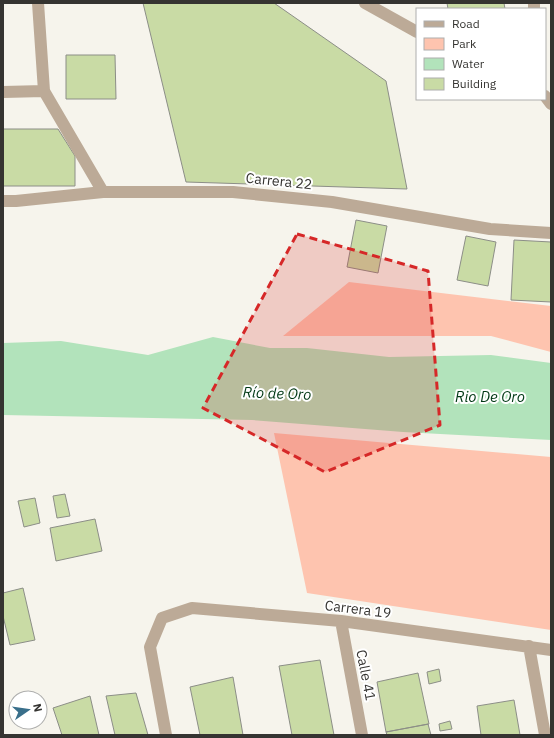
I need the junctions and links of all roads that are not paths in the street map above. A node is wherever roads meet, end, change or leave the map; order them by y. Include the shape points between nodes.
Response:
1 (38, 3) edge
2 (365, 3) edge
3 (416, 31) edge
4 (44, 91) junction
5 (3, 92) edge
6 (103, 192) junction
7 (3, 201) edge
8 (551, 233) edge
9 (340, 621) junction
10 (529, 646) junction
11 (551, 650) edge
12 (166, 735) edge
13 (362, 735) edge
14 (544, 735) edge

1 - 4 street
2 - 3 street
4 - 5 street
4 - 6 street
6 - 7 street, Carrera 22
6 - 8 street, Carrera 22 via 233,192 332,202 490,229
9 - 10 street, Carrera 19
9 - 12 street, Carrera 19 via 192,608 162,618 150,647
9 - 13 street, Calle 41
10 - 11 street, Carrera 19
10 - 14 street

